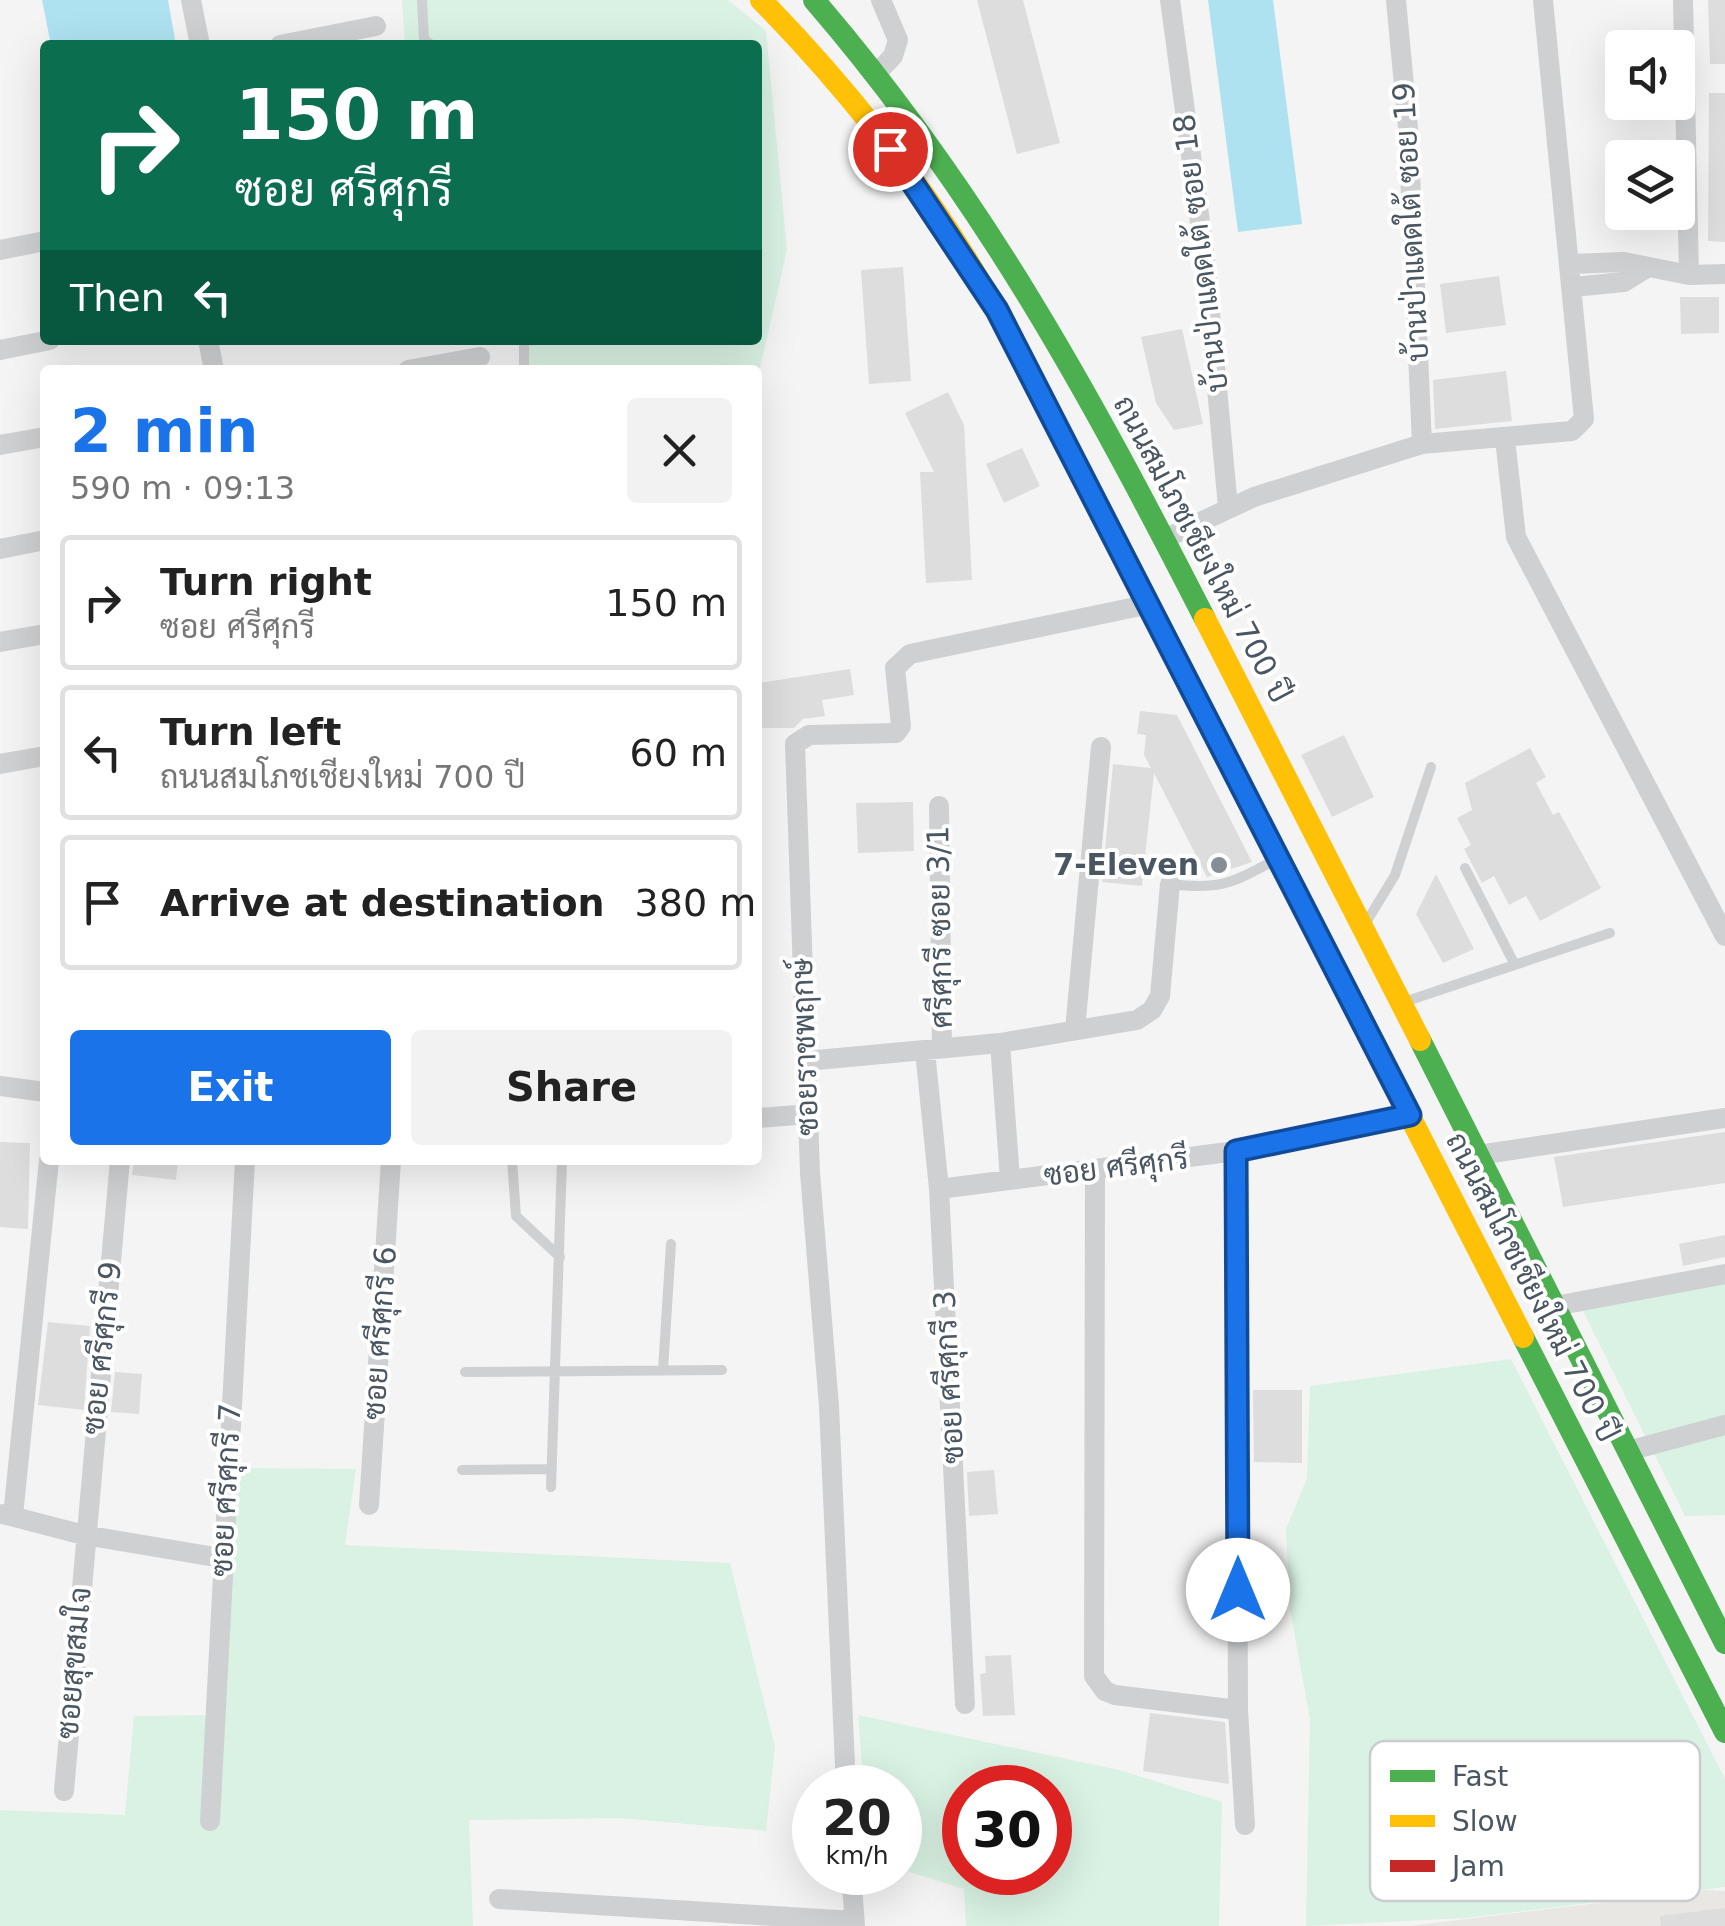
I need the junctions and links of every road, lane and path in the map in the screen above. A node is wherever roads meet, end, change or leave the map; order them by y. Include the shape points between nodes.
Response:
1 (192, 0) edge
2 (422, 0) edge
3 (761, 0) edge
4 (814, 0) edge
5 (880, 0) edge
6 (1170, 0) edge
7 (1396, 0) edge
8 (1543, 0) edge
9 (1683, 0) edge
10 (376, 26) dead end
11 (199, 40) edge
12 (305, 40) edge
13 (427, 40) edge
14 (878, 72) junction
15 (40, 242) edge
16 (0, 250) edge
17 (1570, 264) junction
18 (1645, 269) junction
19 (1725, 274) edge
20 (1690, 275) junction
21 (1573, 287) junction
22 (40, 342) edge
23 (0, 350) edge
24 (480, 356) dead end
25 (434, 365) edge
26 (40, 438) edge
27 (1505, 438) junction
28 (1422, 444) junction
29 (0, 446) edge
30 (1228, 507) junction
31 (1164, 539) junction
32 (40, 541) edge
33 (0, 548) edge
34 (1150, 604) junction
35 (40, 635) edge
36 (0, 642) edge
37 (1102, 747) dead end
38 (40, 757) edge
39 (0, 764) edge
40 (1431, 767) dead end
41 (939, 806) dead end
42 (1278, 858) junction
43 (1466, 868) dead end
44 (1167, 873) joint
45 (1363, 926) junction
46 (1610, 933) dead end
47 (1725, 936) edge
48 (1514, 963) junction
49 (1402, 1003) junction
50 (1075, 1030) junction
51 (1000, 1042) junction
52 (934, 1050) junction
53 (806, 1061) junction
54 (0, 1086) edge
55 (40, 1091) edge
56 (808, 1114) junction
57 (1410, 1115) junction
58 (762, 1118) edge
59 (1725, 1118) edge
60 (1236, 1151) junction
61 (1478, 1155) junction
62 (48, 1165) edge
63 (120, 1165) edge
64 (245, 1165) edge
65 (391, 1165) edge
66 (512, 1165) edge
67 (562, 1165) edge
68 (1094, 1172) junction
69 (1010, 1180) junction
70 (939, 1189) junction
71 (670, 1244) dead end
72 (560, 1257) junction
73 (1725, 1274) edge
74 (1555, 1306) junction
75 (663, 1370) junction
76 (722, 1370) dead end
77 (556, 1371) junction
78 (465, 1372) dead end
79 (1725, 1425) edge
80 (1628, 1451) junction
81 (552, 1469) junction
82 (462, 1470) dead end
83 (551, 1486) dead end
84 (370, 1505) dead end
85 (7, 1515) edge
86 (84, 1535) junction
87 (222, 1558) junction
88 (1725, 1643) edge
89 (966, 1704) dead end
90 (1238, 1710) junction
91 (1725, 1732) edge
92 (845, 1765) edge
93 (64, 1791) dead end
94 (210, 1821) dead end
95 (1245, 1824) dead end
96 (852, 1895) edge
97 (499, 1899) dead end
98 (597, 1916) edge
99 (739, 1919) edge
100 (854, 1924) edge

1 - 11 street
2 - 13 lane
3 - 34 main road, ถนนสมโภชเชียงใหม่ 700 ปี via 849,96 940,219 997,310
4 - 14 main road, ถนนสมโภชเชียงใหม่ 700 ปี
5 - 14 street via 898,40
6 - 30 street, บ้านป่าแดดใต้ ซอย 18 via 1205,259
7 - 28 street, บ้านป่าแดดใต้ ซอย 19
8 - 17 street
9 - 20 street
10 - 12 street
14 - 31 main road, ถนนสมโภชเชียงใหม่ 700 ปี via 1000,241
15 - 16 street
17 - 18 street via 1624,262
17 - 21 street
18 - 20 street
18 - 21 street via 1624,282
19 - 20 street
21 - 27 street via 1584,419 1572,431
22 - 23 street
24 - 25 street
26 - 29 street
27 - 28 street
27 - 47 street via 1516,537
28 - 30 street
30 - 31 street
31 - 45 main road, ถนนสมโภชเชียงใหม่ 700 ปี
32 - 33 street
34 - 42 main road, ถนนสมโภชเชียงใหม่ 700 ปี
34 - 53 street, ซอยราชพฤกษ์ via 910,654 895,668 901,726 896,733 809,734 794,744
35 - 36 street
37 - 50 street
38 - 39 street
40 - 45 lane via 1395,876
41 - 52 street, ศรีศุกรี ซอย 3/1
42 - 44 lane via 1228,886
42 - 57 main road, ถนนสมโภชเชียงใหม่ 700 ปี
43 - 48 lane
44 - 50 street via 1160,996 1152,1010 1137,1020
45 - 49 main road, ถนนสมโภชเชียงใหม่ 700 ปี
46 - 48 lane
48 - 49 lane
49 - 61 main road, ถนนสมโภชเชียงใหม่ 700 ปี
50 - 51 street
51 - 52 street
51 - 69 street
52 - 53 street
52 - 70 street, ซอย ศรีศุกรี 3
53 - 56 street, ซอยราชพฤกษ์
54 - 55 street
56 - 58 street
56 - 92 street, ซอยราชพฤกษ์
57 - 60 street, ซอย ศรีศุกรี
57 - 91 main road, ถนนสมโภชเชียงใหม่ 700 ปี
59 - 61 street
60 - 68 street, ซอย ศรีศุกรี
60 - 90 street
61 - 74 main road, ถนนสมโภชเชียงใหม่ 700 ปี
62 - 85 street
63 - 86 street, ซอย ศรีศุกรี 9
64 - 87 street, ซอย ศรีศุกรี 7
65 - 84 street, ซอย ศรีศุกรี 6
66 - 72 lane via 516,1216
67 - 72 lane
68 - 69 street, ซอย ศรีศุกรี
68 - 90 street via 1094,1676 1116,1695
69 - 70 street, ซอย ศรีศุกรี
70 - 89 street, ซอย ศรีศุกรี 3
71 - 75 lane
72 - 77 lane
73 - 74 street
74 - 80 main road, ถนนสมโภชเชียงใหม่ 700 ปี
75 - 76 lane
75 - 77 lane
77 - 78 lane
77 - 81 lane
79 - 80 street
80 - 88 main road, ถนนสมโภชเชียงใหม่ 700 ปี
81 - 82 lane
81 - 83 lane
85 - 86 street
86 - 87 street
86 - 93 street, ซอยสุขสมใจ
87 - 94 street, ซอย ศรีศุกรี 7
90 - 95 street
96 - 100 street
97 - 98 street
98 - 99 street
99 - 100 street

